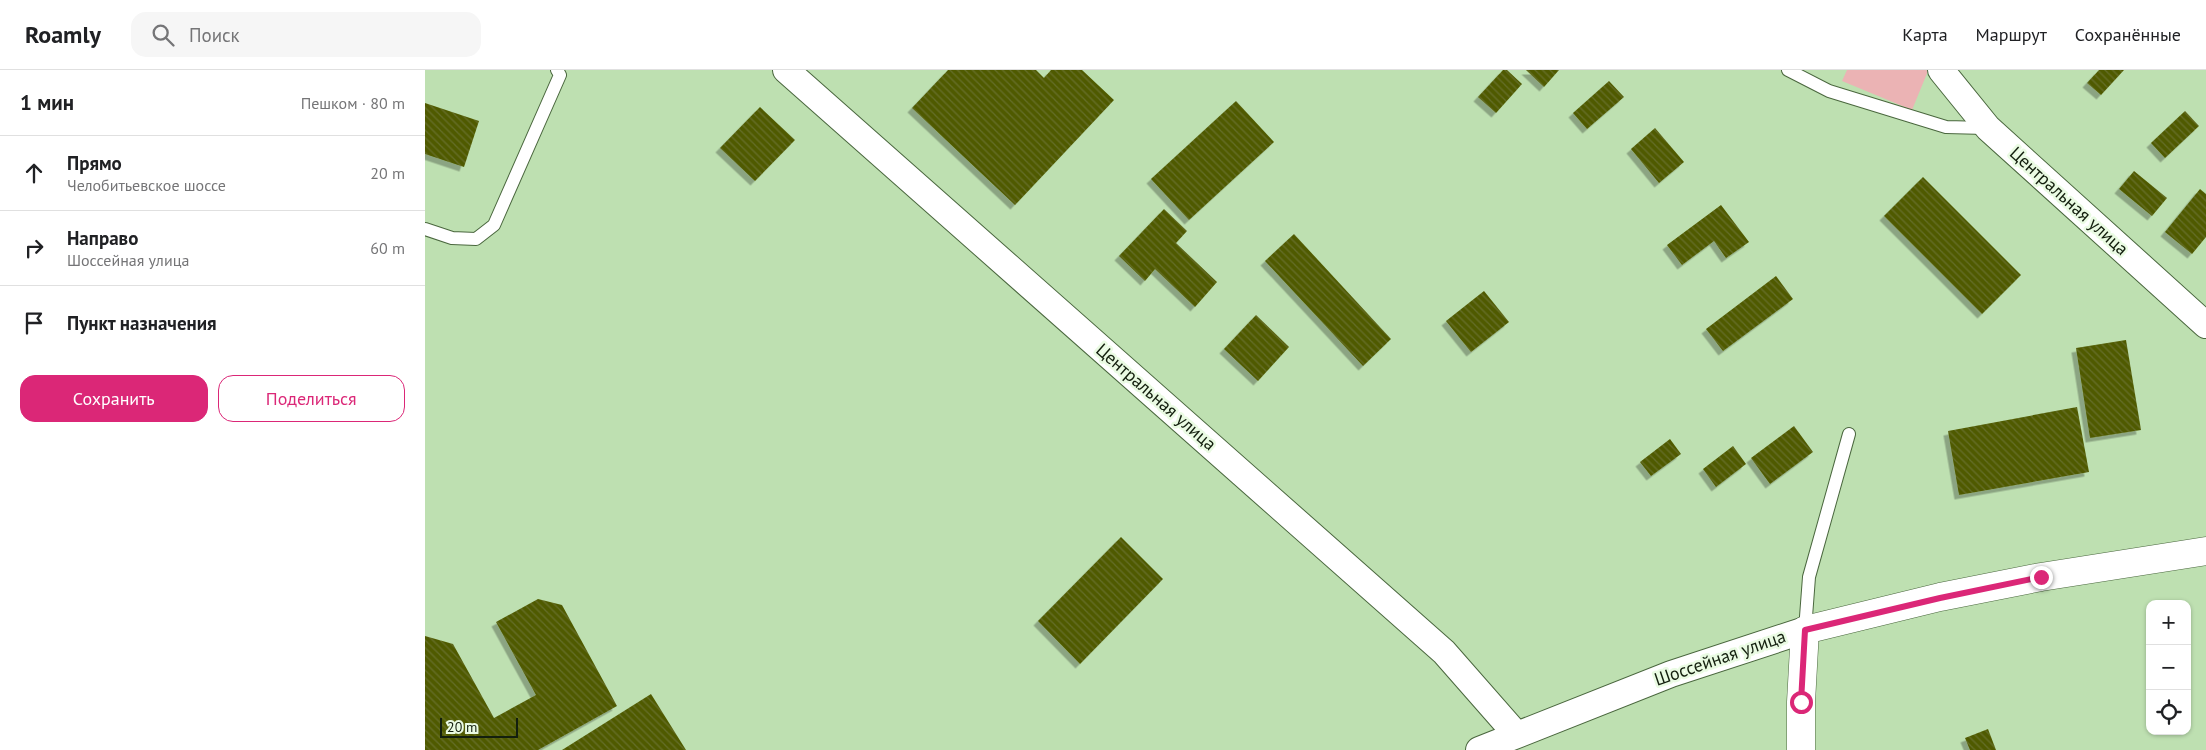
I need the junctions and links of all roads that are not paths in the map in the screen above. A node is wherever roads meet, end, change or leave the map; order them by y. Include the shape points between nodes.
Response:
1 (557, 70) edge
2 (786, 70) edge
3 (1788, 70) edge
4 (1941, 70) edge
5 (1988, 128) junction
6 (425, 229) edge
7 (2206, 325) edge
8 (1849, 434) dead end
9 (2206, 551) edge
10 (1805, 630) junction
11 (1516, 734) junction
12 (1479, 750) edge
13 (1801, 750) edge

1 - 6 lane via 560,75 494,226 476,240 452,238
2 - 11 street, Центральная улица via 1444,652
3 - 5 lane via 1829,91 1946,127
4 - 5 street, Центральная улица
5 - 7 street, Центральная улица
8 - 10 lane via 1809,577
9 - 10 street, Шоссейная улица via 2032,579
10 - 11 street, Шоссейная улица via 1671,674
10 - 13 street
11 - 12 street, Шоссейная улица

